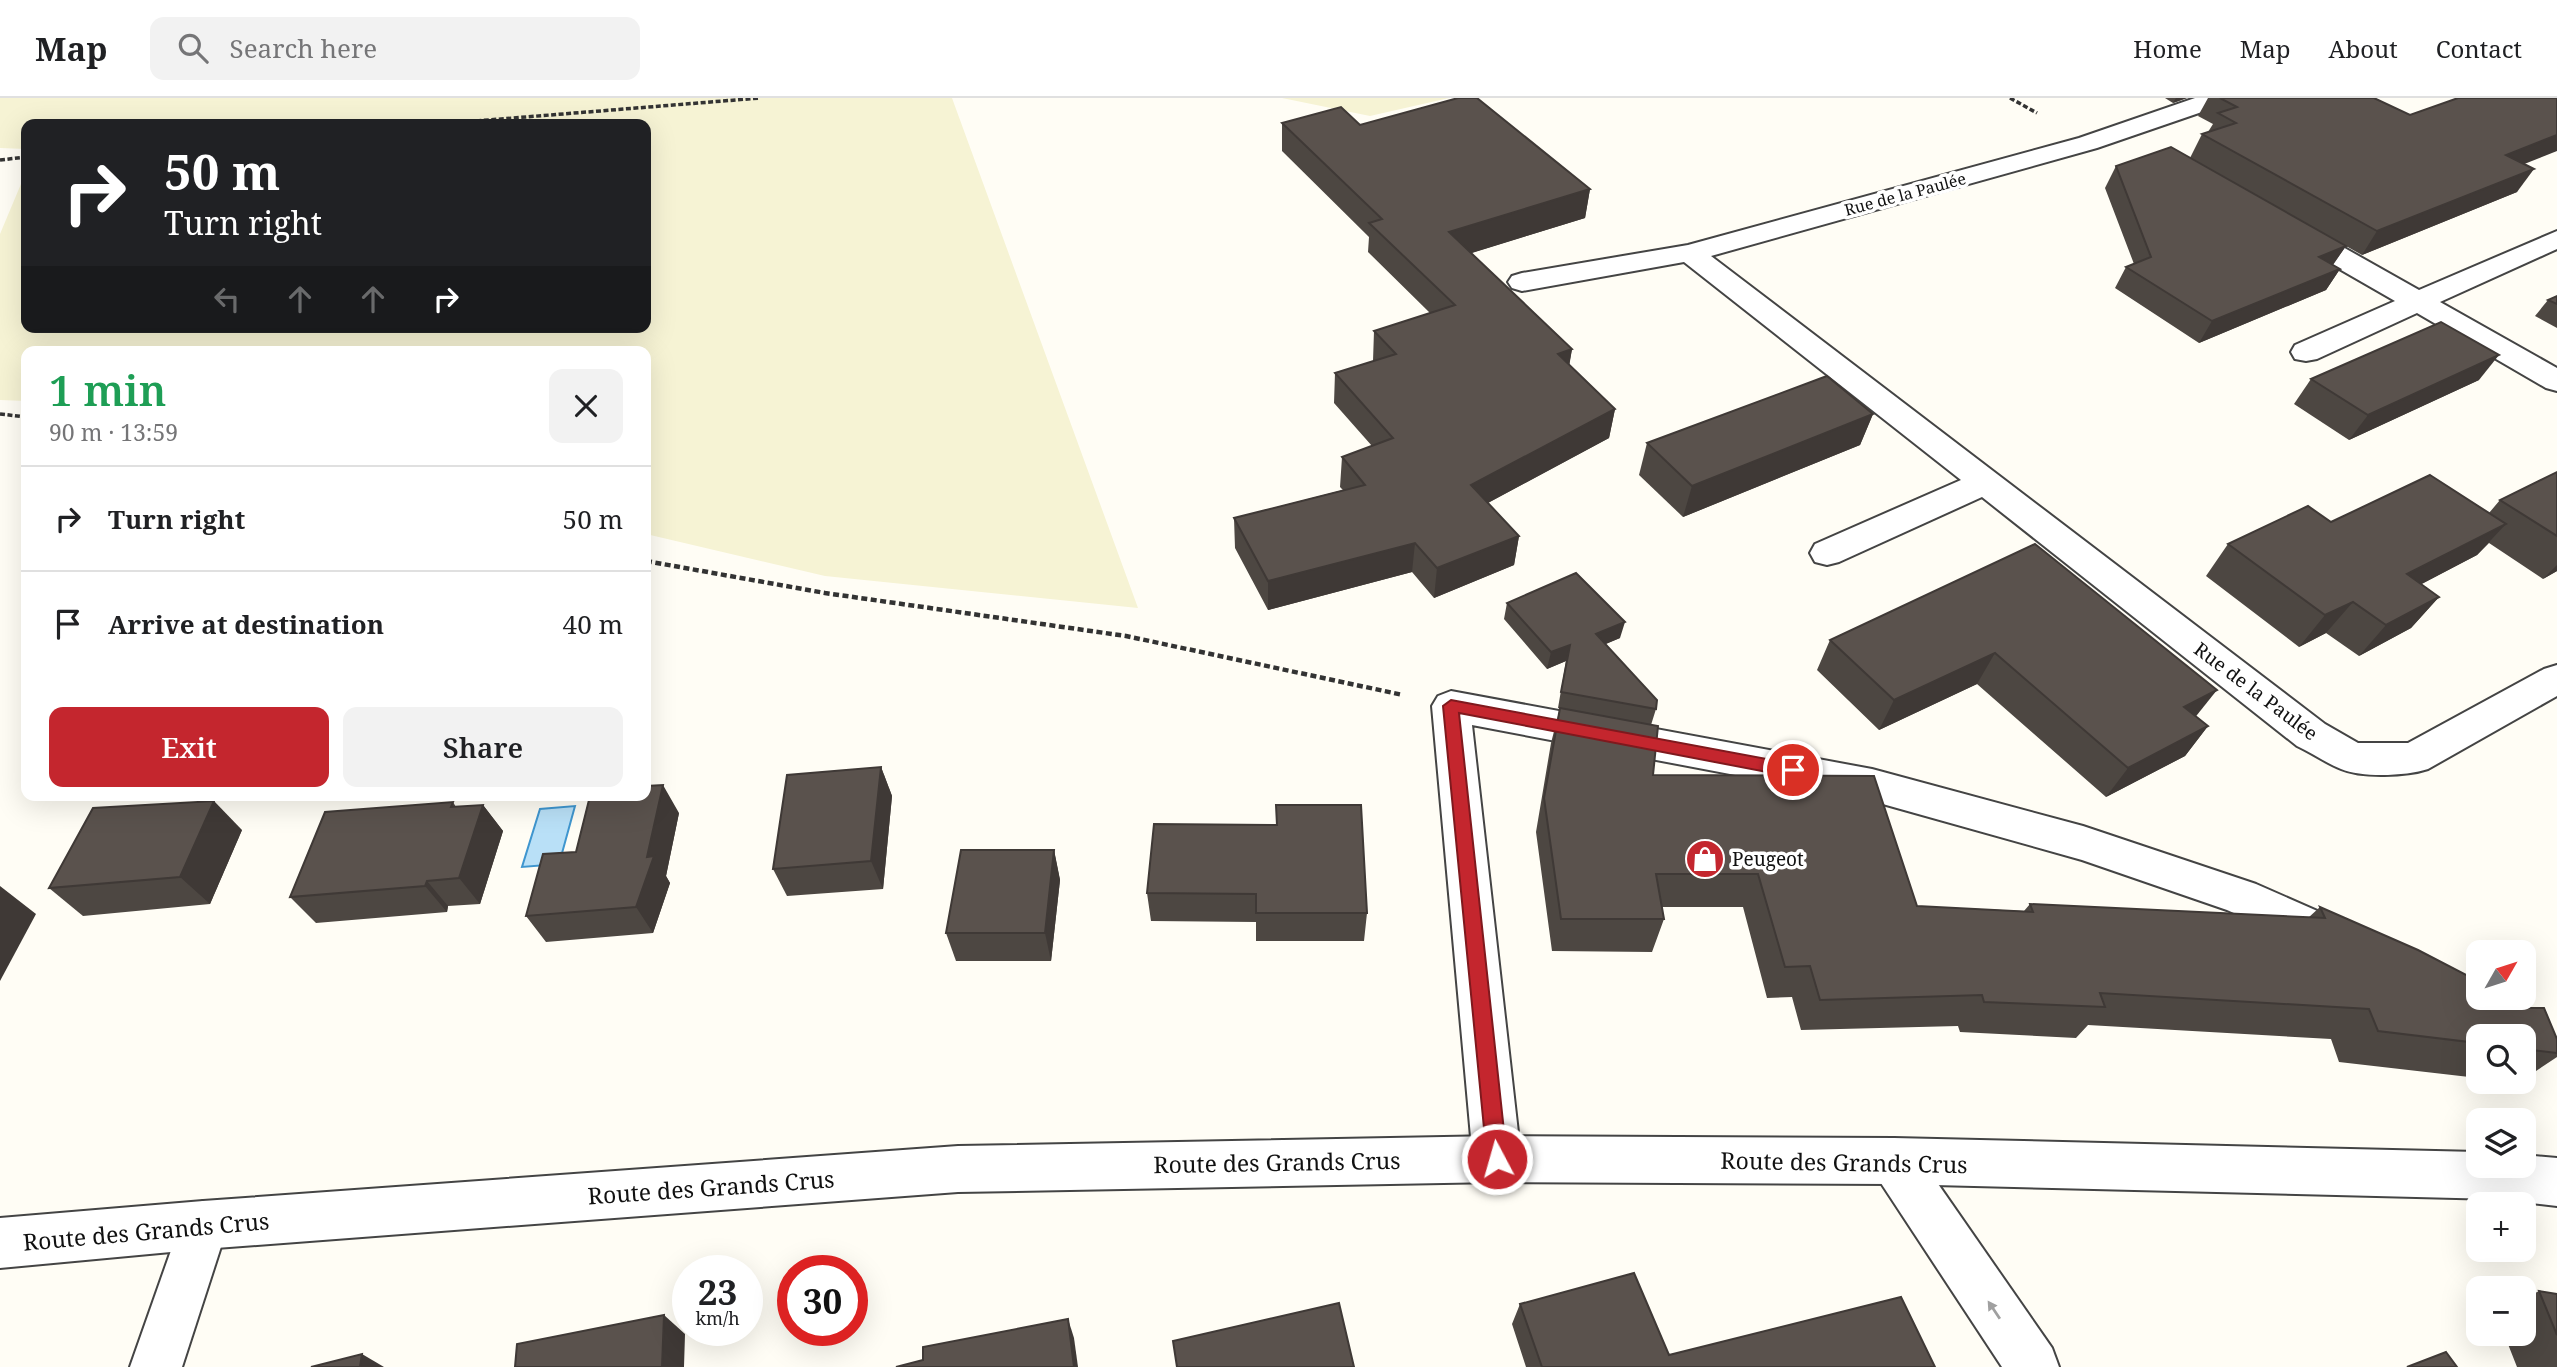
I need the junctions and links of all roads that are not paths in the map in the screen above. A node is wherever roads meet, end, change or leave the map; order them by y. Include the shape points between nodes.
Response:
1 (2219, 98) edge
2 (2120, 132) junction
3 (2156, 152) edge
4 (2275, 220) edge
5 (2557, 239) edge
6 (1690, 253) junction
7 (1522, 282) dead end
8 (2418, 301) junction
9 (2305, 352) dead end
10 (2557, 381) edge
11 (1984, 483) junction
12 (1827, 553) dead end
13 (2557, 679) edge
14 (2361, 949) edge
15 (1497, 1159) junction
16 (1894, 1161) junction
17 (2557, 1182) edge
18 (203, 1225) junction
19 (0, 1243) edge
20 (156, 1367) edge
21 (2033, 1367) edge

1 - 2 street, Rue de la Paulée
2 - 3 street
2 - 6 street, Rue de la Paulée
4 - 8 street
5 - 8 street
6 - 7 street, Rue de la Paulée
6 - 11 street, Rue de la Paulée
8 - 9 street
8 - 10 street
11 - 12 street
11 - 13 street, Rue de la Paulée via 2311,735 2353,758 2414,758
14 - 15 street via 2241,897 2083,843 1872,785 1451,706
15 - 16 street, Route des Grands Crus
15 - 18 street, Route des Grands Crus via 958,1168
16 - 17 street, Route des Grands Crus via 2496,1176
21 -> 16 street
18 - 19 street, Route des Grands Crus
18 - 20 street

